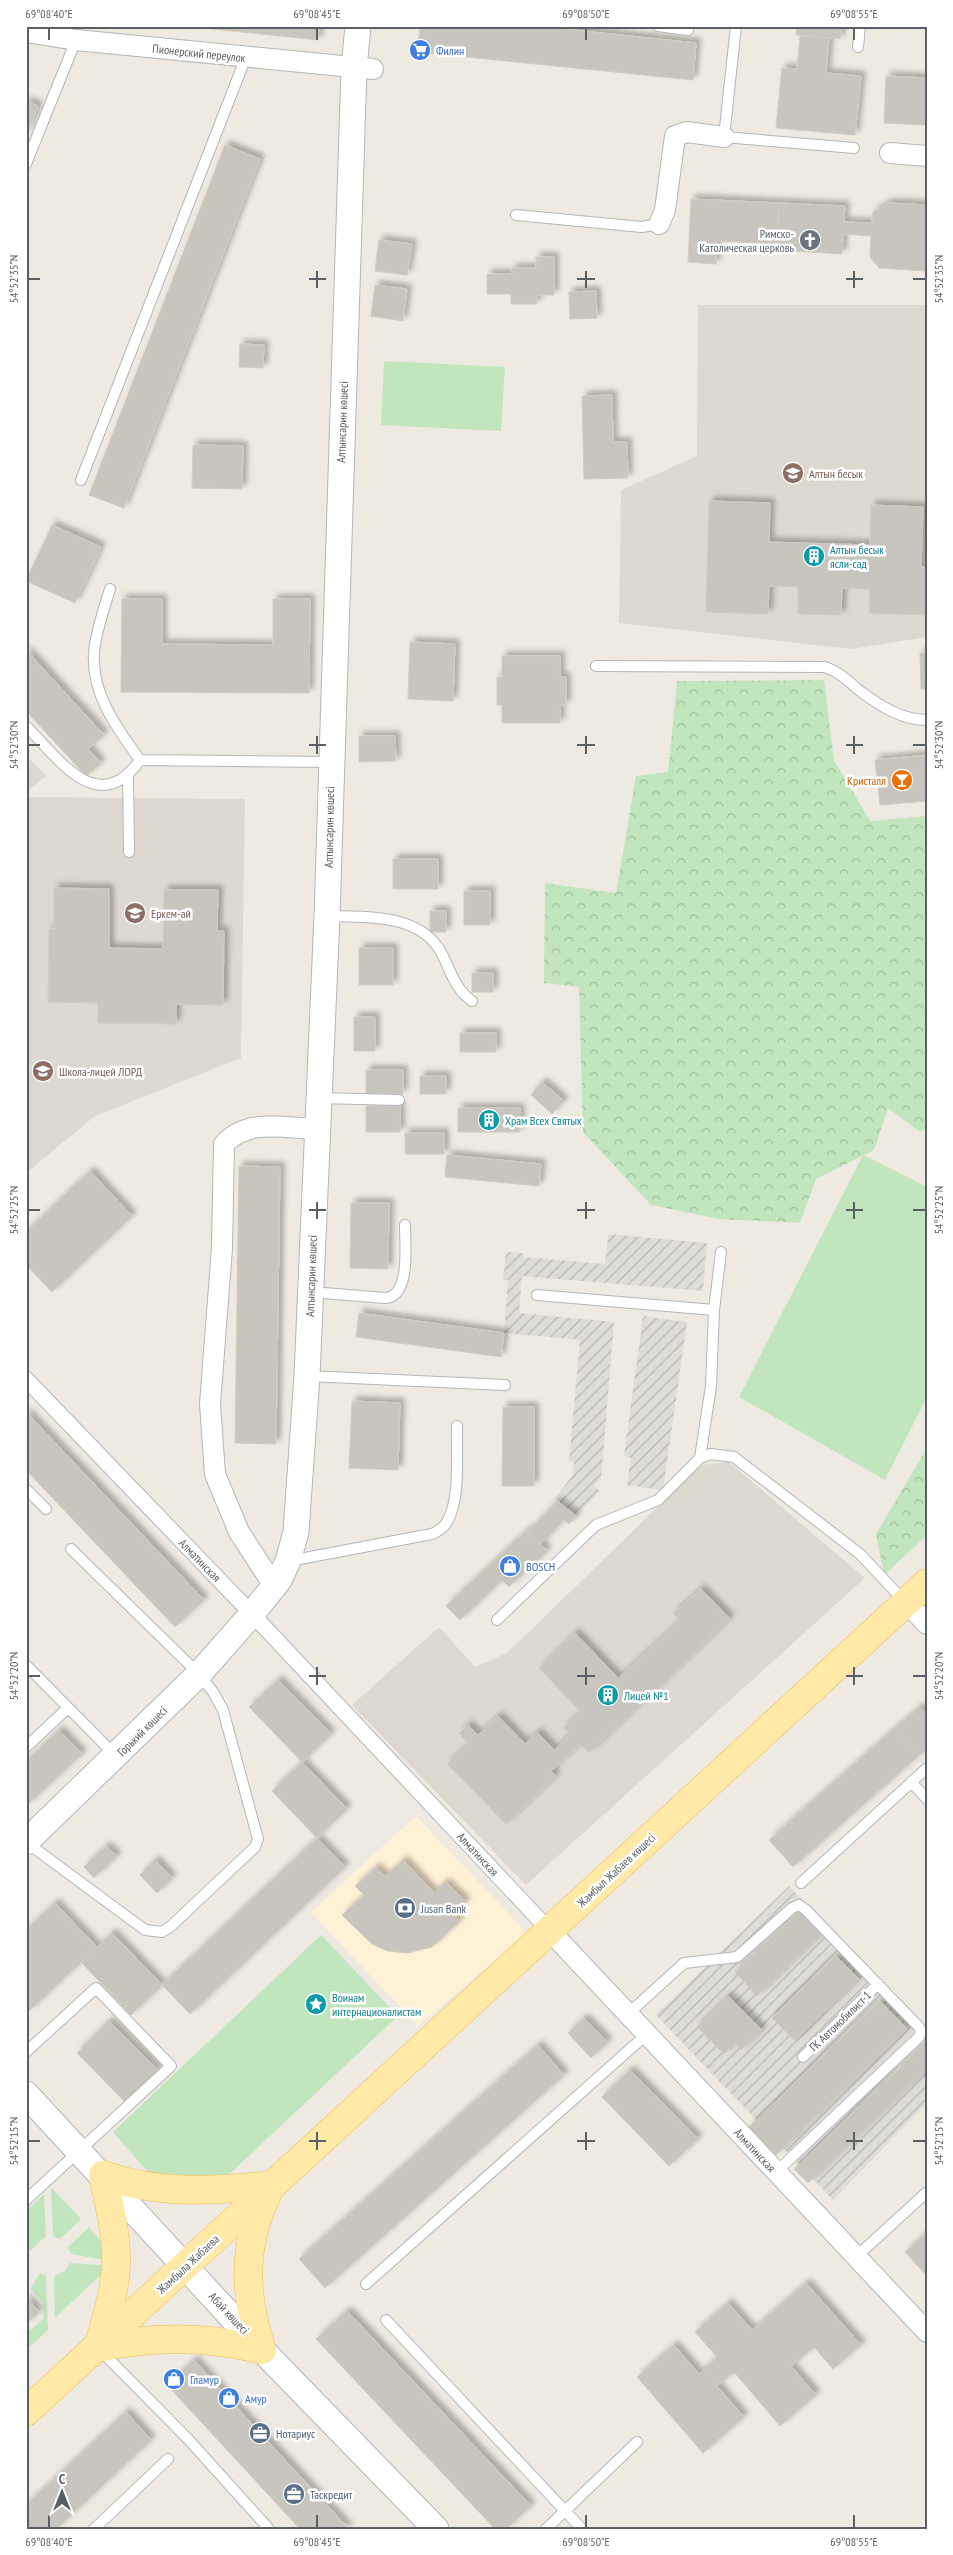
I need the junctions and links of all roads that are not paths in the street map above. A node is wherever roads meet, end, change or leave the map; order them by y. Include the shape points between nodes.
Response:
1 (358, 26) edge
2 (658, 26) edge
3 (736, 26) edge
4 (860, 26) edge
5 (688, 30) dead end
6 (26, 32) edge
7 (76, 40) junction
8 (858, 47) dead end
9 (246, 57) junction
10 (364, 68) junction
11 (724, 137) junction
12 (854, 148) dead end
13 (890, 153) dead end
14 (927, 156) edge
15 (26, 164) edge
16 (516, 215) dead end
17 (658, 224) joint
18 (81, 480) dead end
19 (110, 589) dead end
20 (596, 666) dead end
21 (927, 720) edge
22 (26, 726) edge
23 (140, 760) junction
24 (330, 762) junction
25 (128, 774) junction
26 (129, 852) dead end
27 (327, 916) junction
28 (472, 1001) dead end
29 (318, 1098) junction
30 (399, 1100) dead end
31 (317, 1129) junction
32 (405, 1226) dead end
33 (721, 1252) dead end
34 (310, 1292) junction
35 (537, 1295) dead end
36 (714, 1310) junction
37 (307, 1376) junction
38 (26, 1379) edge
39 (505, 1385) dead end
40 (457, 1426) dead end
41 (700, 1458) junction
42 (26, 1489) edge
43 (46, 1509) dead end
44 (71, 1549) dead end
45 (288, 1561) junction
46 (927, 1582) edge
47 (274, 1586) junction
48 (906, 1602) junction
49 (252, 1614) junction
50 (497, 1620) dead end
51 (927, 1624) edge
52 (26, 1665) edge
53 (199, 1674) junction
54 (68, 1708) junction
55 (26, 1747) edge
56 (116, 1756) junction
57 (927, 1768) edge
58 (911, 1782) junction
59 (927, 1799) edge
60 (26, 1842) edge
61 (801, 1883) dead end
62 (550, 1931) junction
63 (878, 1984) junction
64 (628, 2014) junction
65 (647, 2034) junction
66 (26, 2052) edge
67 (803, 2056) dead end
68 (26, 2094) edge
69 (80, 2151) junction
70 (303, 2156) joint
71 (776, 2172) junction
72 (103, 2176) junction
73 (272, 2184) junction
74 (927, 2192) edge
75 (26, 2200) edge
76 (856, 2257) junction
77 (186, 2266) junction
78 (366, 2284) dead end
79 (386, 2320) dead end
80 (927, 2332) edge
81 (97, 2348) junction
82 (262, 2350) junction
83 (26, 2412) edge
84 (637, 2442) dead end
85 (168, 2459) dead end
86 (565, 2511) junction
87 (94, 2529) edge
88 (269, 2529) edge
89 (436, 2529) edge
90 (546, 2529) edge
91 (582, 2529) edge

1 - 10 street, Алтынсарин көшесі
2 - 5 lane
3 - 11 lane
4 - 8 lane
6 - 7 street, Пионерский переулок
7 - 9 street, Пионерский переулок
7 - 15 lane
9 - 10 street, Пионерский переулок
9 - 18 lane
10 - 24 street, Алтынсарин көшесі
11 - 12 lane
11 - 17 street via 687,132 675,136 665,210
13 - 14 street
16 - 17 lane via 642,227
19 - 23 lane via 94,652 96,676 108,714
20 - 21 lane via 826,668 841,674 861,692 893,712 909,719
22 - 25 lane via 82,781 107,784
23 - 24 lane
23 - 25 lane
24 - 27 street, Алтынсарин көшесі
25 - 26 lane
27 - 28 lane via 383,918 419,932 436,945 458,988
27 - 29 street, Алтынсарин көшесі
29 - 30 lane
29 - 31 street, Алтынсарин көшесі
31 - 34 street, Алтынсарин көшесі
31 - 47 street via 253,1127 234,1133 224,1144 222,1248 210,1404 215,1474 239,1532
32 - 34 lane via 404,1275 401,1287 394,1295 385,1298
33 - 36 lane
34 - 37 street, Алтынсарин көшесі
35 - 36 lane
36 - 41 lane via 711,1386
37 - 39 lane
37 - 45 street, Алтынсарин көшесі via 299,1508
38 - 49 street, Алматинская
40 - 45 lane via 454,1497 450,1516 442,1528 432,1534
41 - 48 lane via 712,1454 734,1457 860,1554
41 - 50 lane via 658,1500 596,1525
42 - 43 lane
44 - 53 lane
45 - 47 street, Алтынсарин көшесі
46 - 48 main road, Жамбыл Жабаев көшесі
47 - 49 street, Алтынсарин көшесі
48 - 51 street
48 - 62 main road, Жамбыл Жабаев көшесі
49 - 53 street, Горький көшесі
49 - 62 street, Алматинская
52 - 54 lane
53 - 56 street, Горький көшесі
53 - 60 lane via 223,1710 257,1831 255,1847 170,1927 156,1932 145,1930
54 - 55 lane
54 - 56 lane
56 - 60 street, Горький көшесі
57 - 58 lane
58 - 59 lane
58 - 61 lane
62 - 64 street, Алматинская
62 - 70 main road, Жамбыл Жабаев көшесі
63 - 64 lane via 799,1905 737,1957 684,1963
63 - 67 lane, ГК Автомобилист-1
63 - 71 lane via 919,2027 921,2035
64 - 65 street, Алматинская
65 - 71 street, Алматинская
65 - 78 lane
66 - 69 lane via 96,1988 171,2066
68 - 69 street, Абай көшесі
69 - 72 street, Абай көшесі
69 - 75 lane
70 - 73 main road, Жамбыла Жабаева
71 - 76 street, Алматинская
72 - 73 main road via 128,2184 188,2191 220,2191
72 - 77 street, Абай көшесі
72 - 81 main road via 113,2225 116,2265 108,2312
73 - 77 main road, Жамбыла Жабаева
73 - 82 main road via 254,2224 247,2263 250,2305
74 - 76 lane
76 - 80 street, Алматинская
77 - 81 main road, Жамбыла Жабаева
77 - 82 street, Абай көшесі
79 - 86 lane
81 - 82 main road via 182,2338 236,2343
81 - 83 main road, Жамбыла Жабаева
81 - 88 lane via 188,2439
82 - 89 street, Абай көшесі
84 - 86 lane
85 - 87 lane
86 - 90 lane
86 - 91 lane

